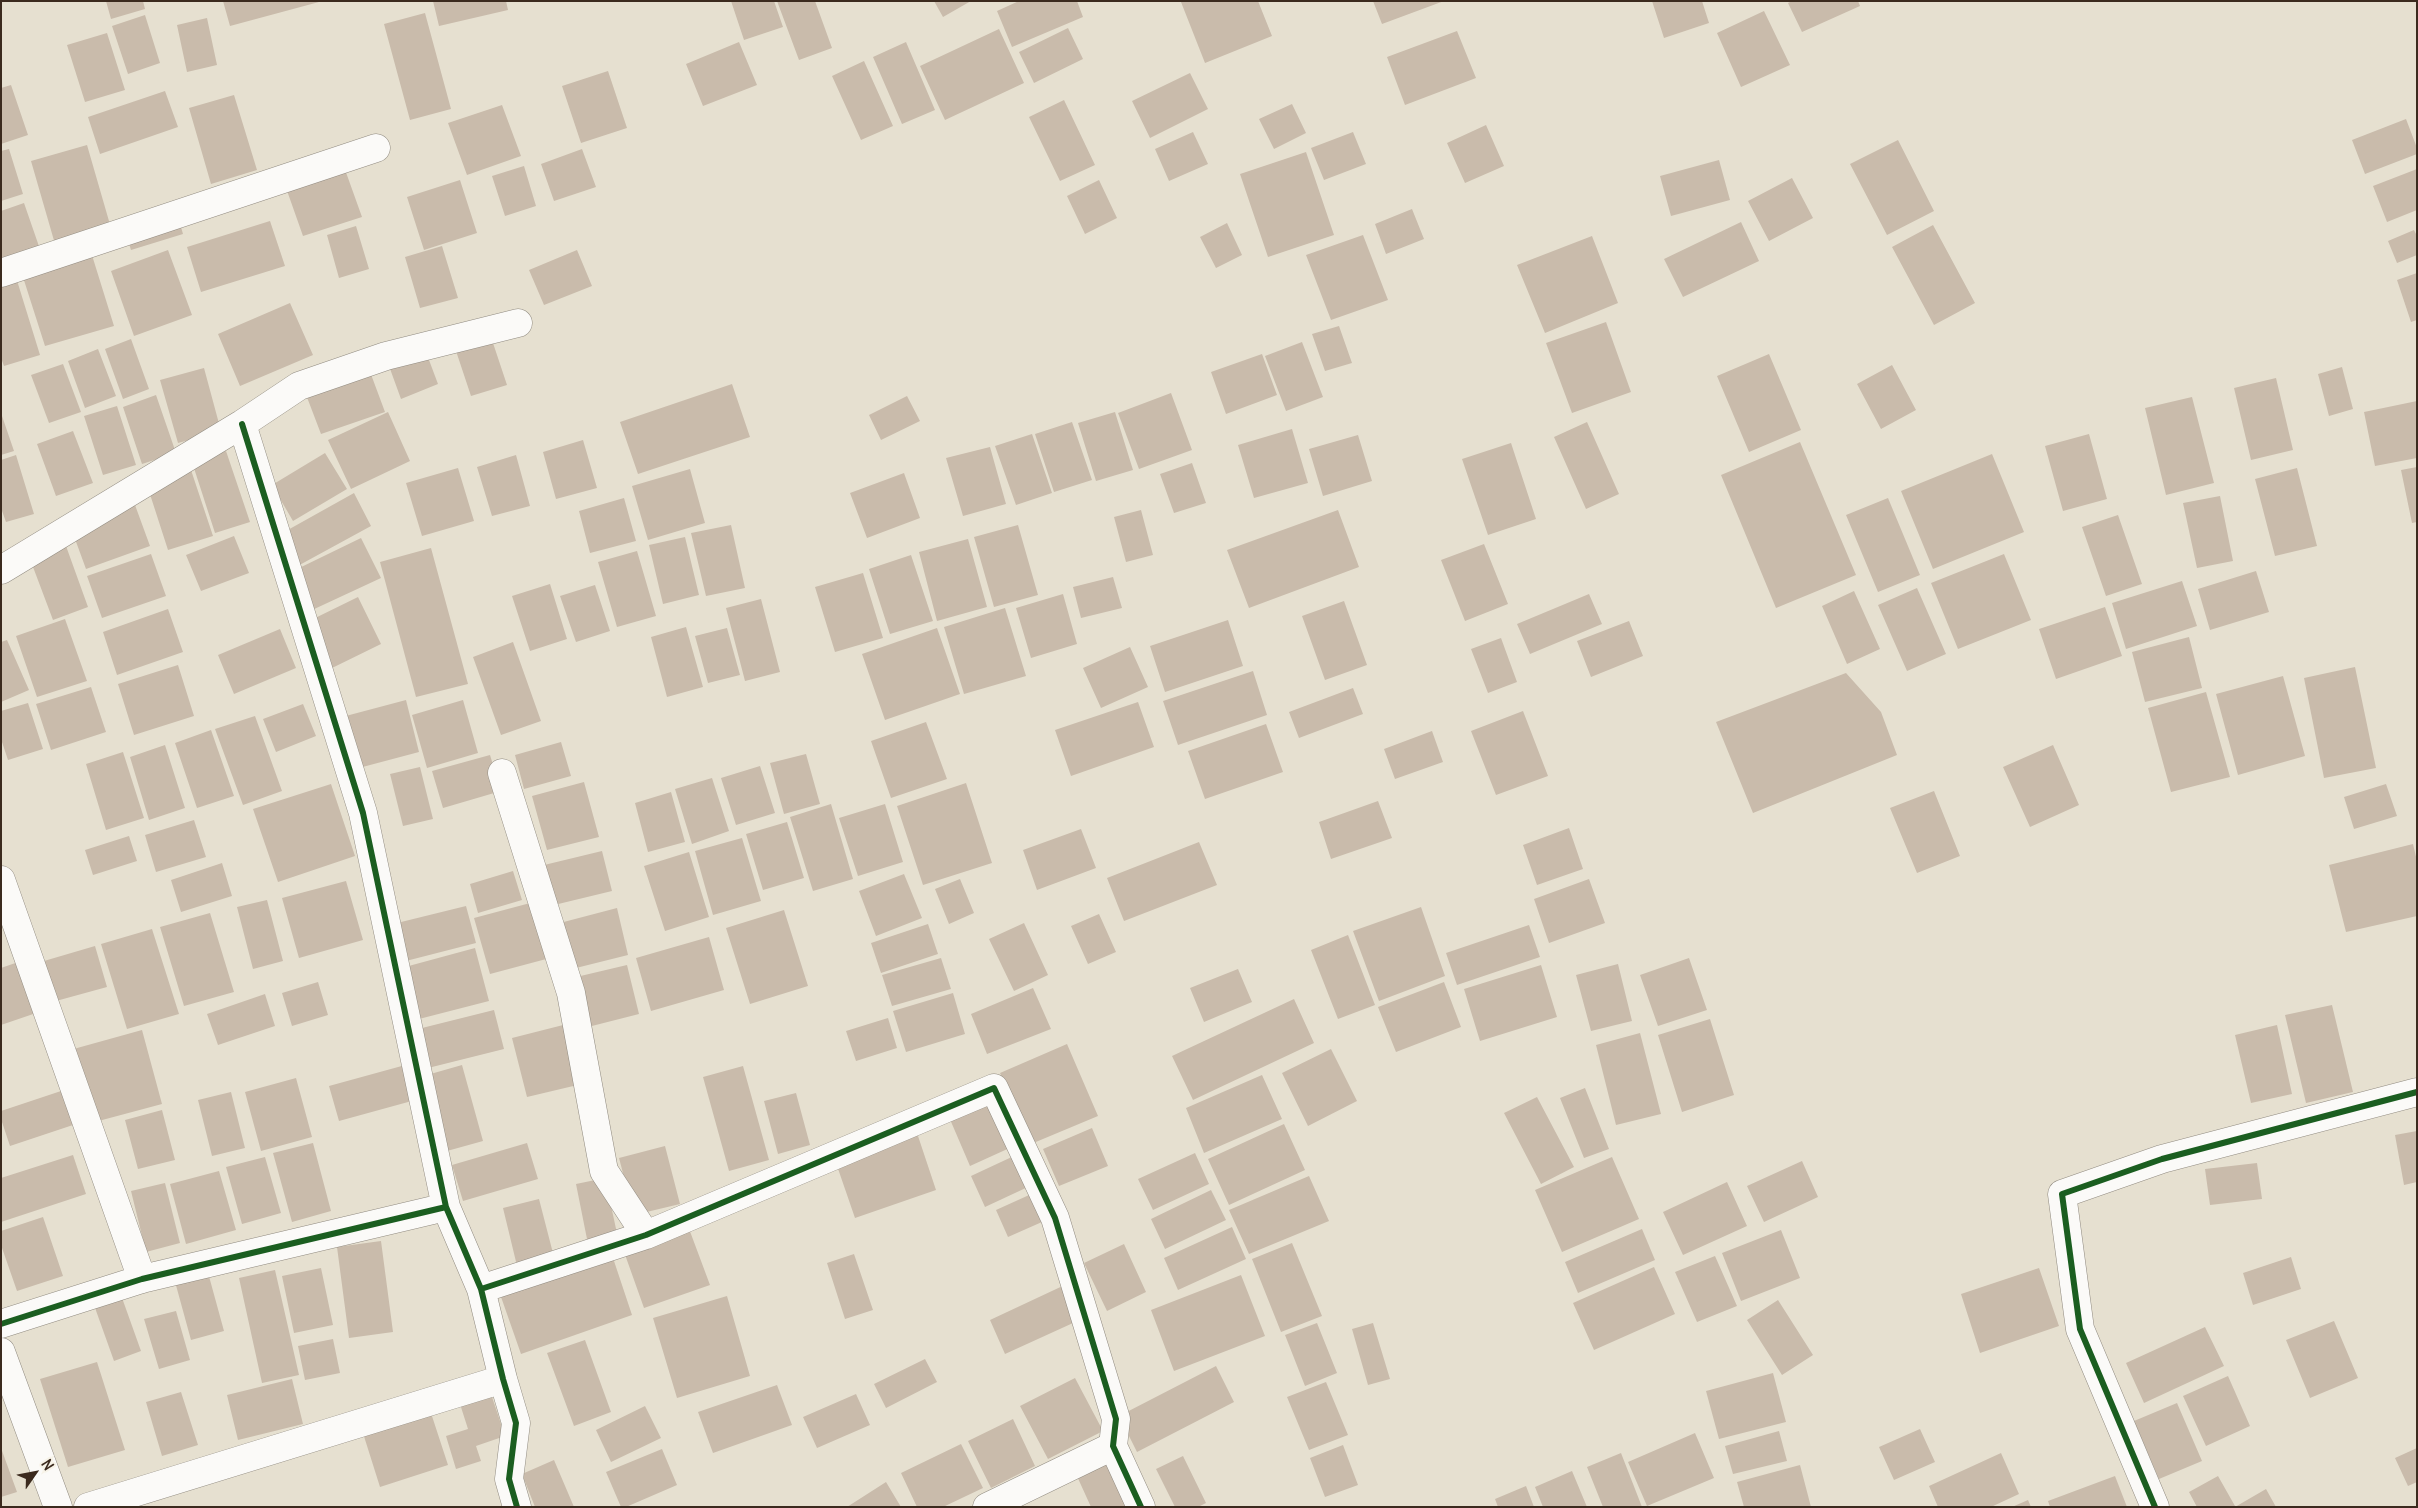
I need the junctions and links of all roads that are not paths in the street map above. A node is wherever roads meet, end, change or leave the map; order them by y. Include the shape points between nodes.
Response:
1 (376, 148) dead end
2 (1, 274) edge
3 (518, 323) dead end
4 (242, 424) junction
5 (1, 570) edge
6 (502, 772) dead end
7 (1, 880) edge
8 (2417, 1092) edge
9 (446, 1207) junction
10 (646, 1235) junction
11 (142, 1279) junction
12 (481, 1289) junction
13 (1, 1324) edge
14 (1, 1352) edge
15 (502, 1379) junction
16 (1113, 1446) junction
17 (58, 1507) edge
18 (88, 1507) edge
19 (517, 1507) edge
20 (987, 1507) edge
21 (1141, 1507) edge
22 (2154, 1507) edge

1 - 2 street
3 - 4 street via 386,356 299,386
4 - 5 street
4 - 9 street via 363,812
6 - 10 street via 571,993 604,1171
7 - 11 street
8 - 22 street via 2162,1159 2062,1194 2080,1328
9 - 11 street
9 - 12 street
10 - 12 street
10 - 16 street via 994,1088 1056,1218 1116,1419
11 - 13 street
12 - 15 street
14 - 17 street
15 - 18 street
15 - 19 street via 516,1423 509,1478
16 - 20 street
16 - 21 street

